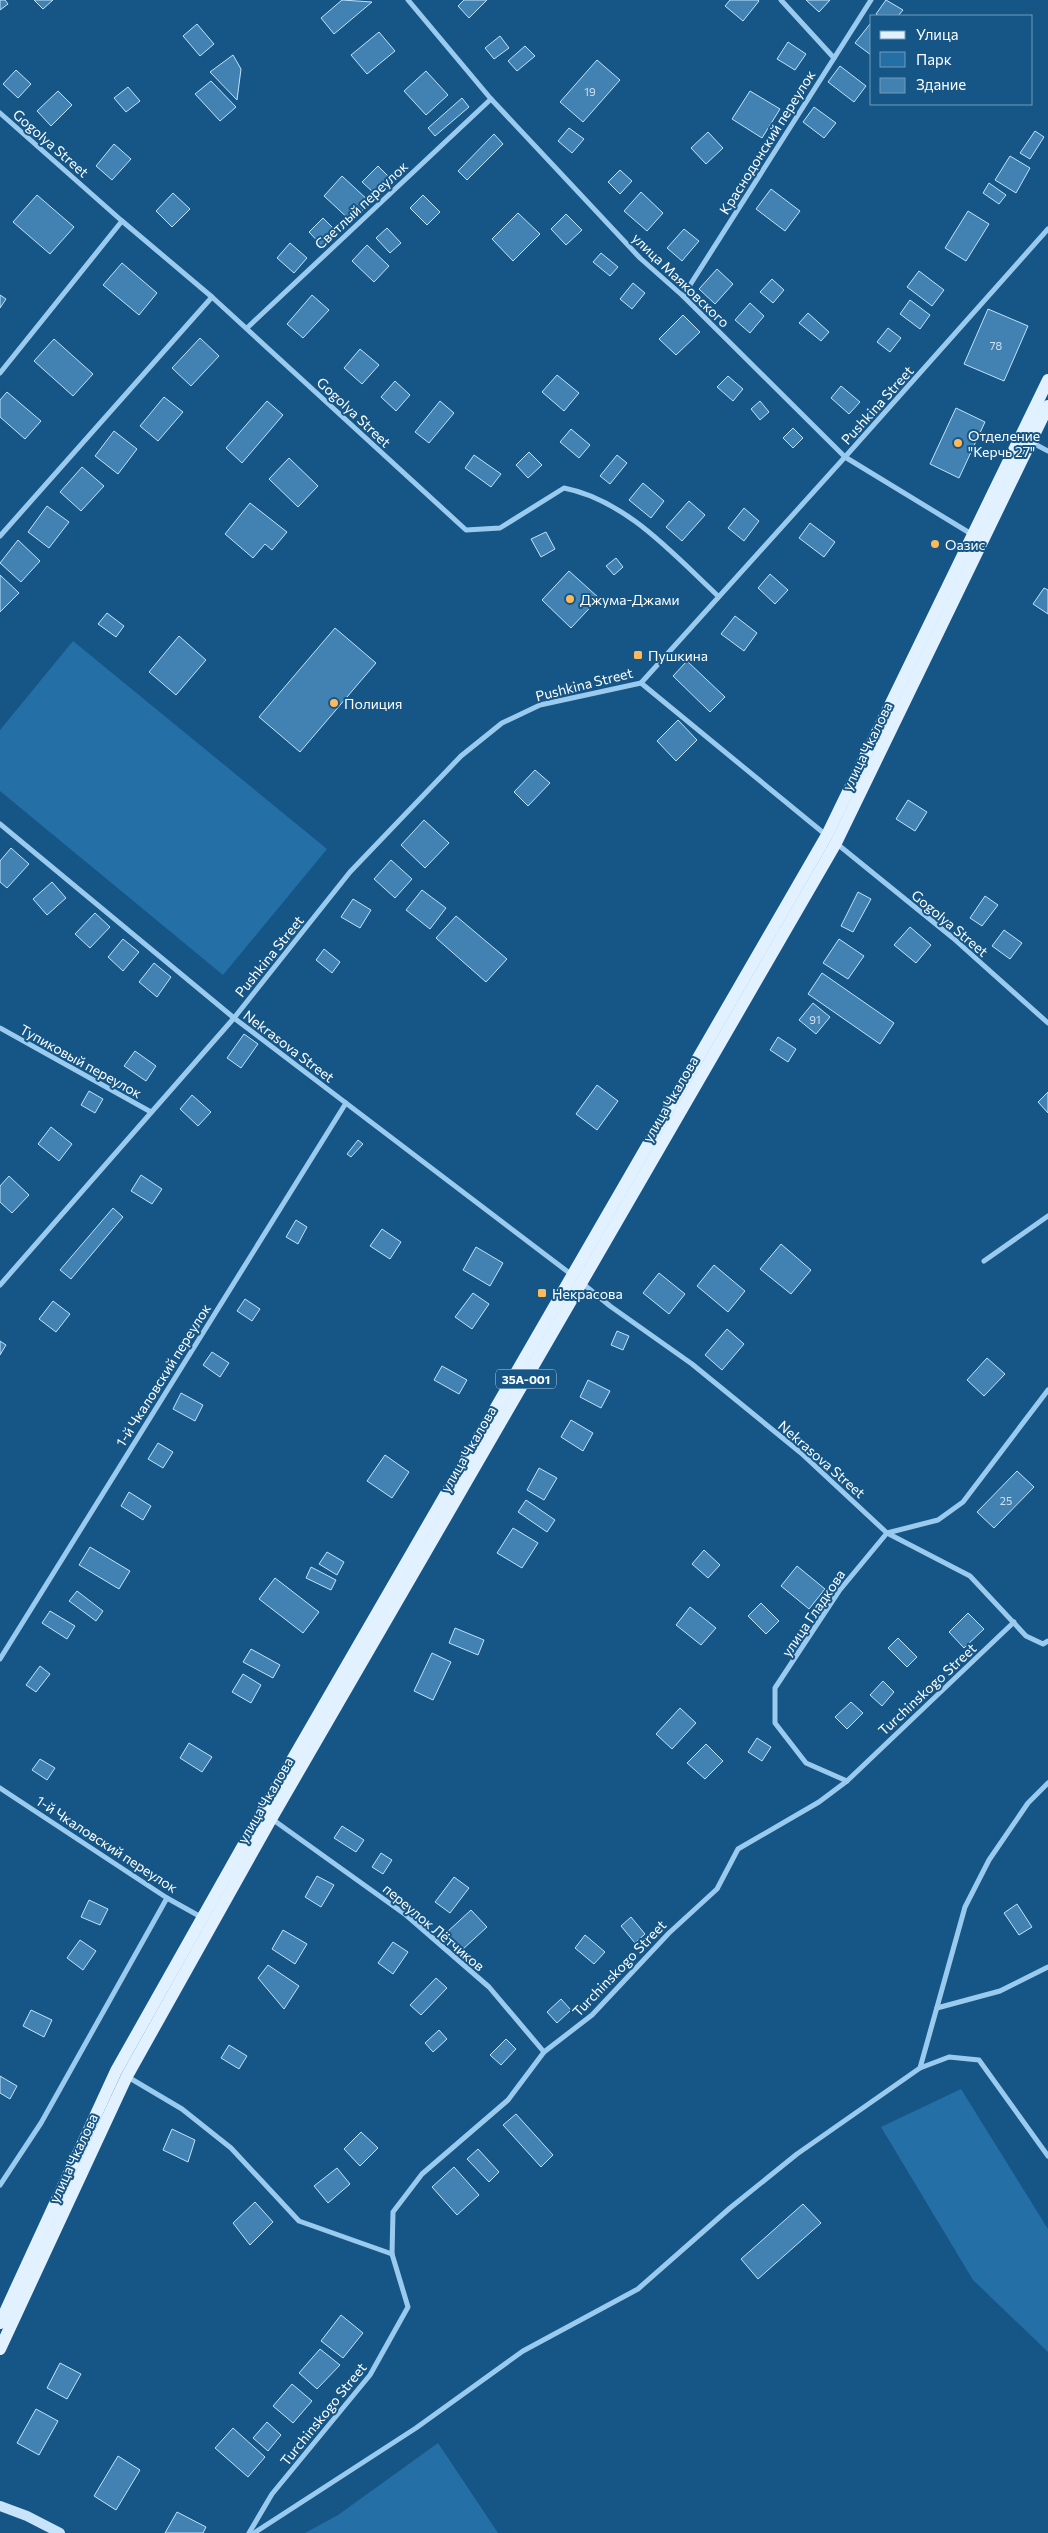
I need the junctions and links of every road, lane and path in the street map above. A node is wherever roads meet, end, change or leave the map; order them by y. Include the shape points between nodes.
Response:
1 (408, 0) edge
2 (781, 0) edge
3 (871, 0) edge
4 (834, 58) junction
5 (491, 99) junction
6 (0, 113) edge
7 (122, 221) junction
8 (1048, 229) edge
9 (683, 296) junction
10 (212, 297) junction
11 (247, 328) junction
12 (0, 373) edge
13 (1048, 380) edge
14 (1048, 406) edge
15 (1026, 439) junction
16 (1048, 451) edge
17 (845, 457) junction
18 (0, 536) edge
19 (979, 538) junction
20 (718, 596) junction
21 (640, 683) junction
22 (0, 824) edge
23 (831, 839) junction
24 (234, 1018) junction
25 (1048, 1023) edge
26 (0, 1028) edge
27 (346, 1103) junction
28 (151, 1112) junction
29 (1048, 1216) edge
30 (984, 1261) dead end
31 (2, 1278) edge
32 (577, 1278) junction
33 (0, 1285) edge
34 (1048, 1390) edge
35 (887, 1533) junction
36 (1014, 1622) junction
37 (1048, 1641) edge
38 (0, 1659) edge
39 (846, 1781) junction
40 (1048, 1783) edge
41 (0, 1788) edge
42 (266, 1815) junction
43 (167, 1898) junction
44 (208, 1921) junction
45 (1048, 1968) edge
46 (937, 2008) junction
47 (544, 2052) junction
48 (920, 2068) junction
49 (122, 2074) junction
50 (1048, 2156) edge
51 (0, 2185) edge
52 (392, 2254) junction
53 (0, 2322) edge
54 (0, 2349) edge
55 (0, 2506) edge
56 (60, 2533) edge
57 (249, 2533) edge
58 (254, 2533) edge

1 - 5 street, улица Маяковского
2 - 4 street
3 - 4 street, Краснодонский переулок
4 - 9 street, Краснодонский переулок
5 - 9 street, улица Маяковского via 640,258
5 - 11 street, Светлый переулок
6 - 7 street, Gogolya Street
7 - 10 street, Gogolya Street
7 - 12 street
8 - 17 street, Pushkina Street
9 - 17 street, улица Маяковского
10 - 11 street, Gogolya Street
10 - 18 street
11 - 20 street, Gogolya Street via 466,530 500,528 564,488 581,491 611,504 664,546
13 - 15 main road, улица Чкалова / 35А-001
14 - 15 main road, улица Чкалова / 35А-001
15 - 16 street
15 - 19 main road, улица Чкалова / 35А-001
17 - 19 street, улица Маяковского
17 - 20 street, Pushkina Street
19 - 23 main road, улица Чкалова / 35А-001
20 - 21 street, Pushkina Street
21 - 23 street, Gogolya Street
21 - 24 street, Pushkina Street via 540,705 502,723 461,756 350,872
22 - 24 street, Nekrasova Street
23 - 25 street, Gogolya Street via 953,938
23 - 32 main road, улица Чкалова / 35А-001
24 - 27 street, Nekrasova Street
24 - 28 street, Pushkina Street
26 - 28 street, Тупиковый переулок
27 - 32 street, Nekrasova Street
27 - 38 street, 1-й Чкаловский переулок
28 - 31 street, Pushkina Street
29 - 30 street
31 - 33 street, Pushkina Street
32 - 35 street, Nekrasova Street via 610,1306 692,1364 779,1435
32 - 42 main road, улица Чкалова / 35А-001
34 - 35 street via 963,1502 938,1520
35 - 36 street, Nekrasova Street via 970,1576
35 - 39 street, улица Гладкова via 839,1591 775,1688 775,1723 806,1763
36 - 37 street, Nekrasova Street via 1026,1636 1044,1644
36 - 39 street, Turchinskogo Street
39 - 47 street, Turchinskogo Street via 818,1802 738,1849 717,1889 668,1933 592,2016
40 - 46 street via 1028,1803 989,1860 965,1907
41 - 43 street, 1-й Чкаловский переулок
42 - 44 main road, улица Чкалова / 35А-001
42 - 47 street, переулок Лётчиков via 406,1915 489,1988
43 - 44 street, 1-й Чкаловский переулок
43 - 51 street via 42,2123
44 - 49 main road, улица Чкалова / 35А-001
45 - 46 street via 1000,1991
46 - 48 street
47 - 52 street, Turchinskogo Street via 508,2100 422,2174 393,2212
48 - 50 street via 949,2057 979,2060
48 - 58 street via 797,2154 638,2288 523,2350 416,2428
49 - 52 street via 182,2109 230,2148 299,2221
49 - 53 main road, улица Чкалова / 35А-001
49 - 54 main road, улица Чкалова / 35А-001
52 - 57 street, Turchinskogo Street via 408,2307 370,2375 272,2494
55 - 56 main road

